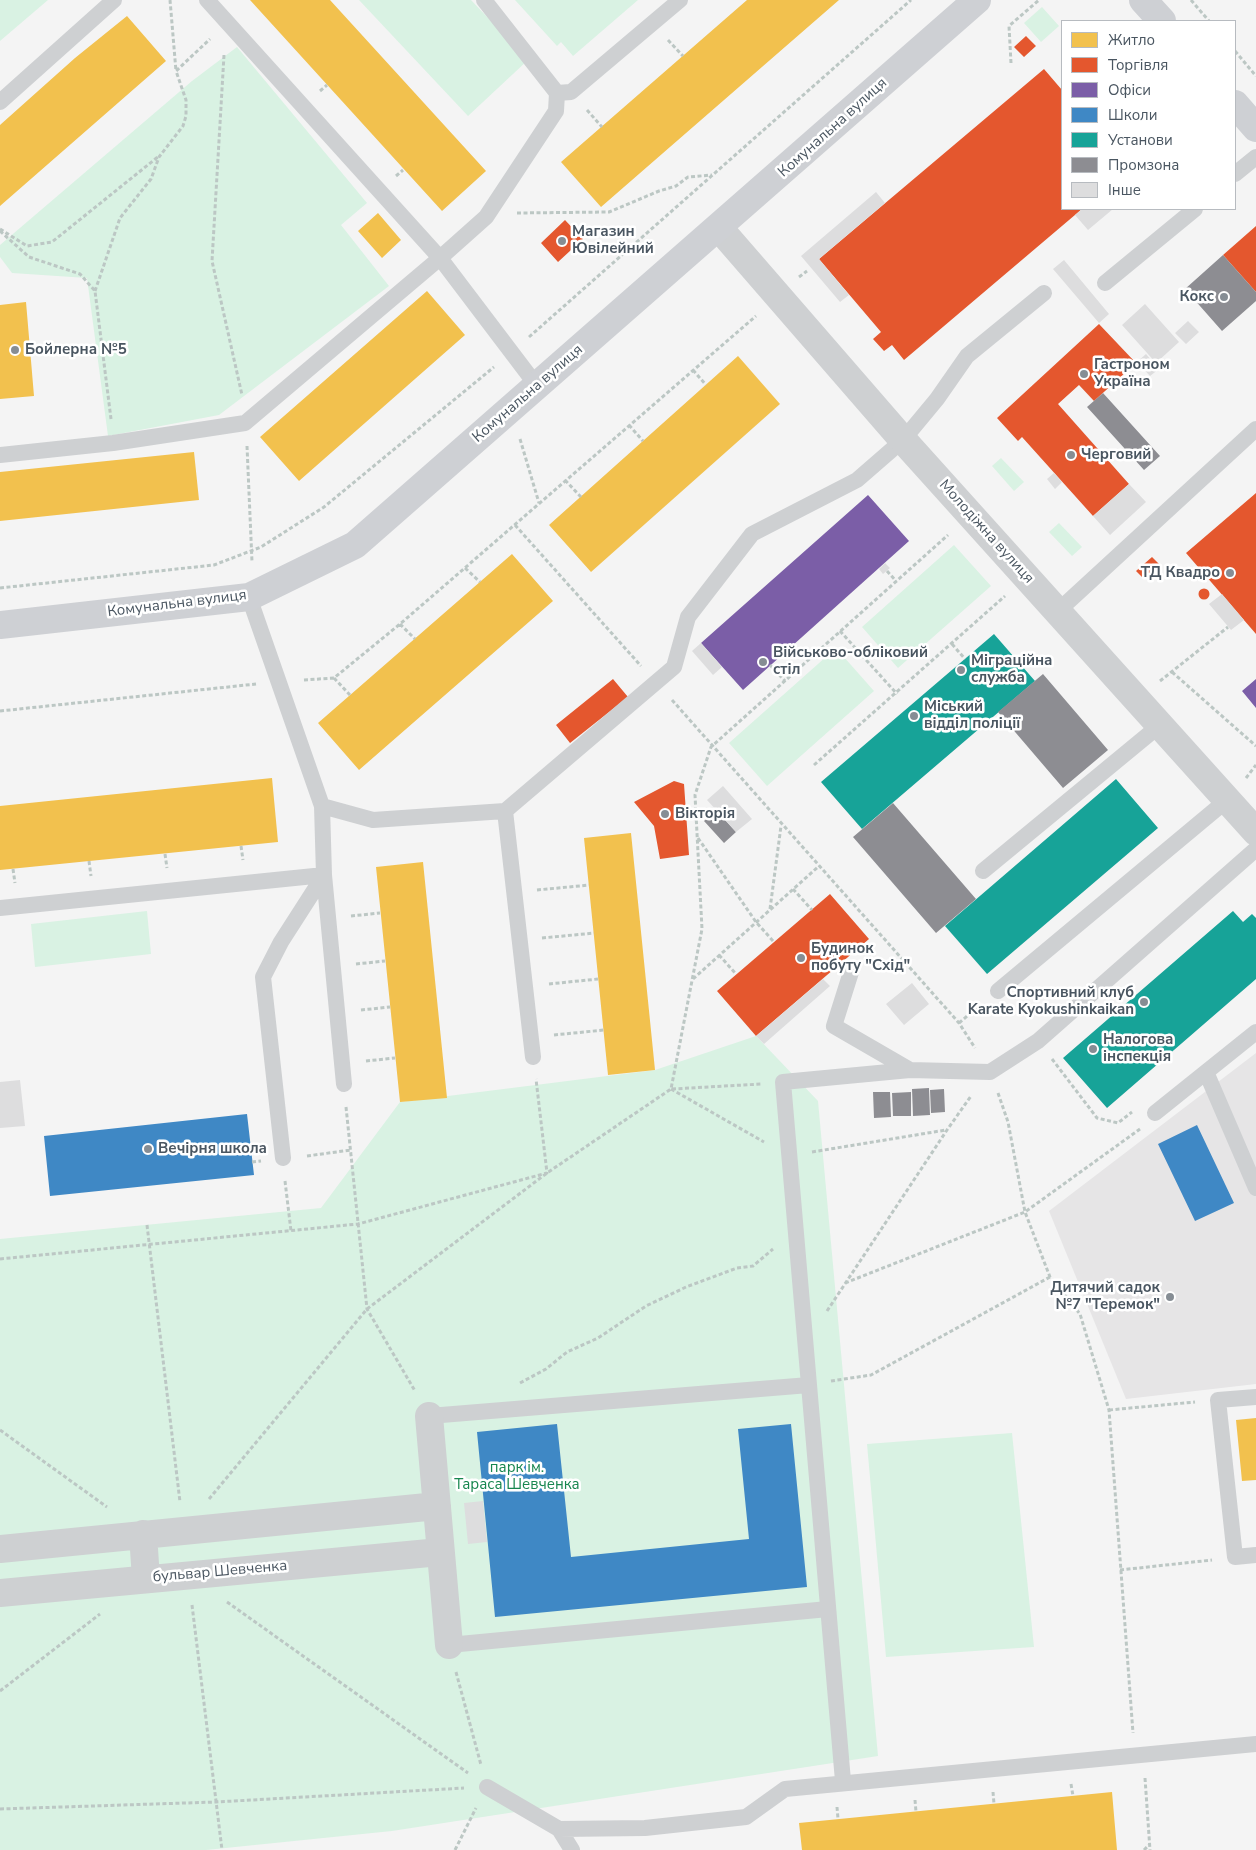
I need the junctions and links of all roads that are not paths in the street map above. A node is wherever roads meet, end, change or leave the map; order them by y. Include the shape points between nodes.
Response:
1 (114, 0) edge
2 (207, 0) edge
3 (484, 0) edge
4 (680, 0) edge
5 (977, 0) edge
6 (1143, 0) edge
7 (1161, 20) edge
8 (556, 93) junction
9 (0, 102) edge
10 (1236, 105) edge
11 (1256, 128) edge
12 (1256, 157) edge
13 (1236, 173) edge
14 (1194, 210) edge
15 (719, 228) junction
16 (440, 258) junction
17 (1106, 283) dead end
18 (1044, 293) dead end
19 (537, 386) junction
20 (1256, 429) edge
21 (903, 440) junction
22 (0, 454) edge
23 (249, 597) junction
24 (1058, 611) junction
25 (0, 625) edge
26 (1160, 725) junction
27 (1227, 800) junction
28 (322, 806) junction
29 (505, 810) junction
30 (1256, 832) edge
31 (1256, 849) edge
32 (982, 871) dead end
33 (324, 874) junction
34 (0, 908) edge
35 (852, 969) dead end
36 (998, 990) dead end
37 (1256, 1032) edge
38 (533, 1057) road end
39 (910, 1070) junction
40 (1206, 1072) junction
41 (344, 1084) road end
42 (1155, 1113) road end
43 (283, 1158) road end
44 (1256, 1188) edge
45 (809, 1385) junction
46 (1256, 1397) edge
47 (429, 1416) joint
48 (437, 1506) junction
49 (143, 1534) junction
50 (0, 1548) edge
51 (440, 1552) junction
52 (1256, 1556) edge
53 (146, 1579) junction
54 (0, 1593) edge
55 (828, 1609) junction
56 (449, 1645) joint
57 (1256, 1744) edge
58 (843, 1781) junction
59 (487, 1787) road end
60 (559, 1829) junction
61 (572, 1850) edge

1 - 9 lane
2 - 16 lane
3 - 8 lane
4 - 8 lane via 571,92
5 - 15 main road, Комунальна вулиця
6 - 7 main road
8 - 16 lane via 556,111 486,217
10 - 11 main road
12 - 13 lane
14 - 17 lane
15 - 19 main road, Комунальна вулиця
15 - 21 street, Молодіжна вулиця
16 - 19 lane
16 - 22 lane via 245,423 114,443
18 - 21 lane via 967,356 938,399
19 - 23 main road, Комунальна вулиця via 355,545
20 - 24 lane
21 - 24 street, Молодіжна вулиця
21 - 29 lane via 857,480 752,534 688,617 674,668
23 - 25 main road, Комунальна вулиця
23 - 28 lane
24 - 26 street, Молодіжна вулиця
26 - 27 street, Молодіжна вулиця
26 - 32 lane
27 - 30 street, Молодіжна вулиця
27 - 36 lane
28 - 29 lane via 373,820
28 - 33 lane
29 - 38 lane
31 - 39 lane via 1038,1041 990,1072
33 - 34 lane
33 - 41 lane
33 - 43 lane via 263,977
35 - 39 lane via 834,1026
37 - 40 lane
39 - 45 lane via 783,1082
40 - 42 lane
40 - 44 lane
45 - 47 lane
45 - 55 lane
46 - 52 lane via 1218,1400 1235,1557
47 - 48 street
48 - 49 street
48 - 51 street
49 - 50 street
49 - 53 street
51 - 53 street, бульвар Шевченка
51 - 56 street
53 - 54 street, бульвар Шевченка
55 - 56 lane
55 - 58 lane
57 - 58 lane
58 - 60 lane via 785,1788 746,1818 645,1828
59 - 60 lane
60 - 61 lane

